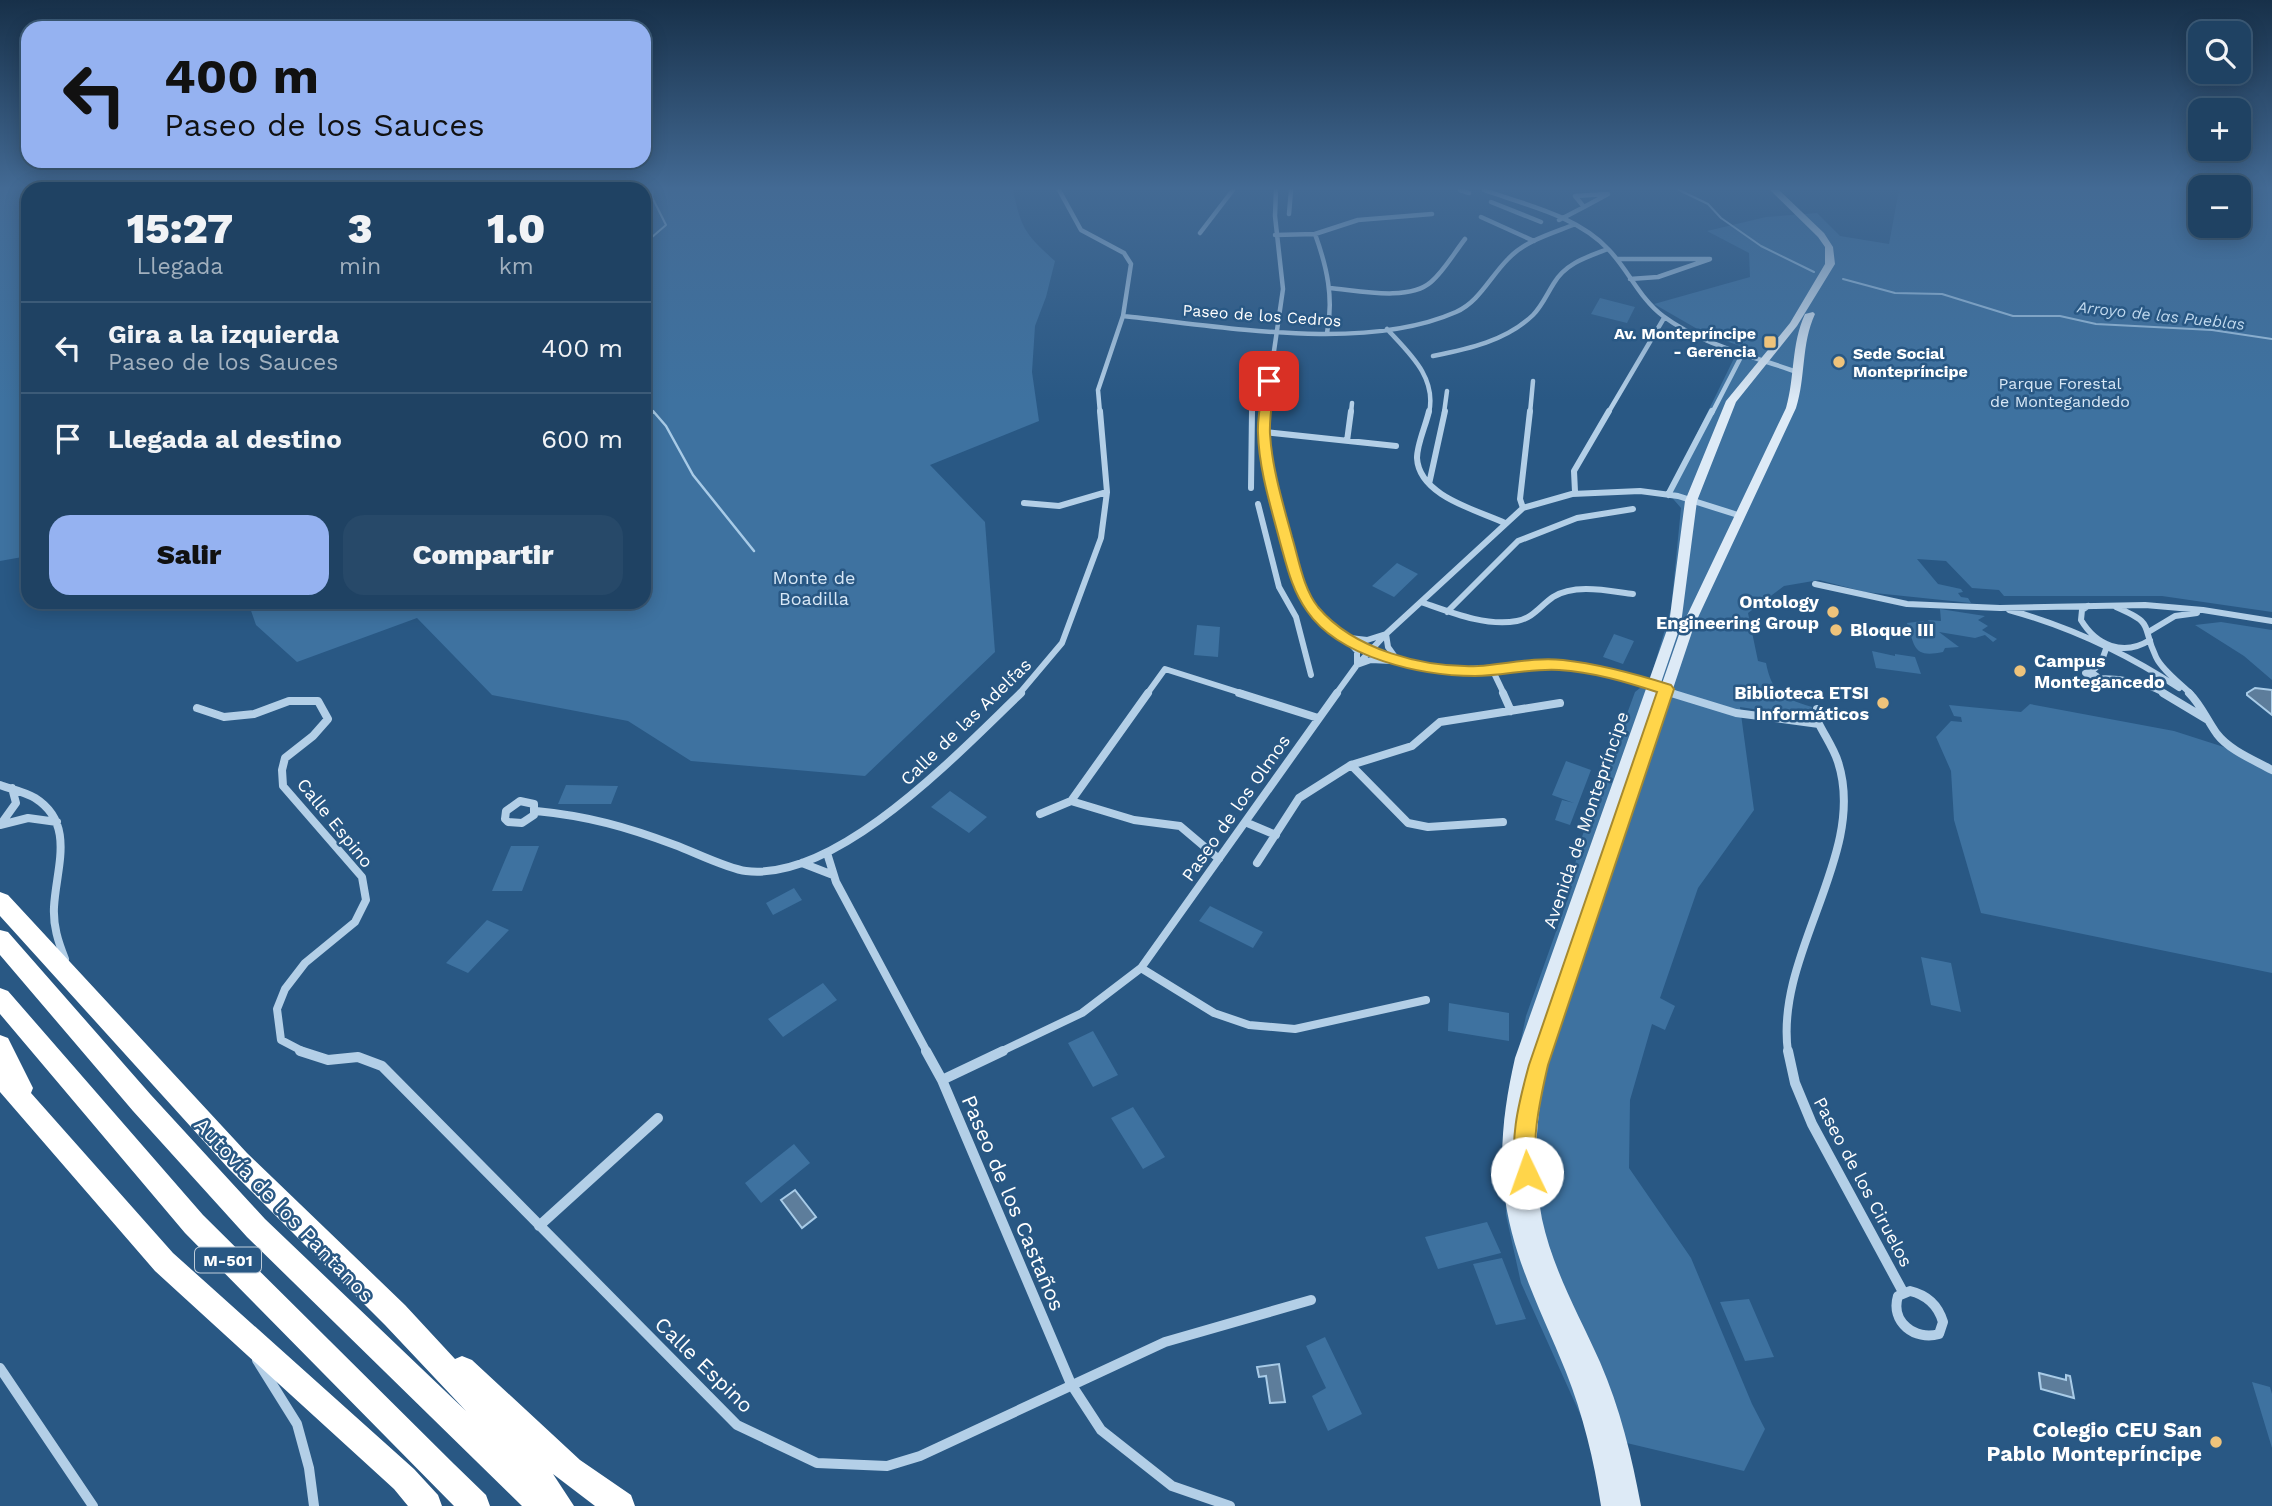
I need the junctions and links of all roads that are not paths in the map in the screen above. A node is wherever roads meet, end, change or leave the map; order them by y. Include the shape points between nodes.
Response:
1 (1128, 260) edge
2 (1282, 260) edge
3 (1324, 260) edge
4 (1448, 260) edge
5 (1506, 260) edge
6 (1579, 260) edge
7 (1618, 260) edge
8 (1706, 260) edge
9 (1830, 260) edge
10 (1838, 260) edge
11 (1630, 279) junction
12 (1329, 288) junction
13 (1123, 316) junction
14 (1664, 318) junction
15 (1387, 329) junction
16 (1280, 330) junction
17 (1327, 333) junction
18 (1743, 353) junction
19 (1433, 356) dead end
20 (1764, 360) junction
21 (1797, 372) junction
22 (1533, 381) dead end
23 (1267, 391) junction
24 (1447, 391) dead end
25 (1352, 403) dead end
26 (1264, 432) junction
27 (1347, 441) junction
28 (1396, 446) dead end
29 (1250, 468) junction
30 (1269, 468) junction
31 (1429, 484) junction
32 (1251, 488) dead end
33 (1107, 492) junction
34 (1575, 492) junction
35 (1668, 495) junction
36 (1691, 501) junction
37 (1024, 503) dead end
38 (1258, 504) dead end
39 (1523, 508) junction
40 (1633, 509) dead end
41 (1741, 516) junction
42 (1505, 523) junction
43 (1815, 584) dead end
44 (1633, 594) dead end
45 (1306, 599) junction
46 (1421, 602) junction
47 (1290, 605) junction
48 (2092, 605) junction
49 (2108, 605) junction
50 (2000, 608) junction
51 (1447, 612) junction
52 (2226, 614) junction
53 (2272, 621) edge
54 (2090, 631) junction
55 (2150, 631) junction
56 (1386, 634) junction
57 (1345, 638) junction
58 (2150, 639) junction
59 (2107, 646) junction
60 (2123, 646) junction
61 (1370, 650) junction
62 (1399, 662) junction
63 (1357, 665) junction
64 (1492, 669) junction
65 (1311, 675) dead end
66 (1660, 687) junction
67 (2194, 698) junction
68 (1560, 703) dead end
69 (197, 708) dead end
70 (1817, 709) dead end
71 (1511, 711) junction
72 (1318, 718) junction
73 (2209, 720) junction
74 (1819, 724) junction
75 (1351, 765) junction
76 (2272, 770) edge
77 (0, 785) edge
78 (12, 788) junction
79 (1071, 800) junction
80 (536, 811) dead end
81 (1040, 814) dead end
82 (1245, 822) junction
83 (1503, 822) dead end
84 (57, 823) junction
85 (0, 825) edge
86 (1276, 835) junction
87 (827, 853) junction
88 (1219, 859) junction
89 (802, 863) junction
90 (1257, 863) dead end
91 (833, 875) junction
92 (0, 901) edge
93 (0, 939) edge
94 (1141, 968) junction
95 (83, 989) junction
96 (0, 998) edge
97 (1426, 1000) dead end
98 (0, 1045) edge
99 (0, 1075) edge
100 (942, 1080) junction
101 (658, 1118) dead end
102 (59, 1144) junction
103 (539, 1226) junction
104 (1903, 1292) junction
105 (1311, 1300) dead end
106 (395, 1315) junction
107 (248, 1340) junction
108 (0, 1368) edge
109 (1071, 1384) junction
110 (570, 1470) junction
111 (93, 1506) edge
112 (314, 1506) edge
113 (427, 1506) edge
114 (475, 1506) edge
115 (543, 1506) edge
116 (559, 1506) edge
117 (599, 1506) edge
118 (620, 1506) edge
119 (1230, 1506) edge
120 (1612, 1506) edge
121 (1630, 1506) edge

1 - 13 street, Calle de las Adelfas
2 - 16 street
3 - 12 street
4 - 12 street via 1423,287 1387,294
5 - 15 street, Paseo de los Cedros via 1471,304 1441,319
6 - 19 street via 1561,273 1539,308 1520,325 1487,342
7 - 11 street
8 - 11 street via 1658,277
9 - 20 street, Avenida de Montepríncipe via 1794,324
10 - 21 street, Avenida de Montepríncipe via 1834,277 1802,330
11 - 14 street
12 - 17 street via 1332,315
13 - 16 street, Paseo de los Cedros
13 - 33 street, Calle de las Adelfas via 1098,390
14 - 18 street
14 - 34 street via 1574,471
15 - 17 street, Paseo de los Cedros
15 - 31 street via 1420,366 1430,387 1430,408 1417,457 1421,475
16 - 17 street, Paseo de los Cedros
16 - 23 street
18 - 20 street
18 - 35 street
20 - 21 street
20 - 36 street, Avenida de Montepríncipe via 1731,401
21 - 41 street, Avenida de Montepríncipe via 1792,406
22 - 39 street via 1520,499
23 - 26 street
23 - 29 street via 1252,387
24 - 31 street
25 - 27 street
26 - 27 street
26 - 30 street
27 - 28 street
29 - 30 street
29 - 32 street
30 - 45 street
31 - 42 street
33 - 37 street via 1059,506
33 - 87 street, Calle de las Adelfas via 1101,538 1062,643 1028,686 913,795
34 - 35 street, Paseo de los Olmos
34 - 39 street, Paseo de los Olmos
35 - 36 street, Paseo de los Olmos
36 - 41 street, Paseo de los Olmos
36 - 66 street, Avenida de Montepríncipe via 1675,624
38 - 47 street via 1279,587
39 - 42 street, Paseo de los Olmos
40 - 51 street via 1577,518 1518,541
41 - 66 street, Avenida de Montepríncipe
42 - 46 street, Paseo de los Olmos
43 - 50 street via 1907,604
44 - 51 street via 1565,592 1553,596 1528,618 1511,622
45 - 47 street
45 - 57 street
46 - 51 street
46 - 56 street, Paseo de los Olmos
47 - 65 street
48 - 49 street
48 - 50 street
48 - 54 street via 2080,615
49 - 52 street
49 - 55 street via 2134,615
50 - 59 street
52 - 53 street
52 - 55 street via 2175,616
54 - 59 street
54 - 60 street
55 - 58 street
56 - 57 street via 1367,640
56 - 61 street, Paseo de los Olmos
56 - 62 street via 1388,647
57 - 61 street
57 - 63 street via 1357,652
58 - 60 street via 2140,646
58 - 67 street via 2156,658
59 - 60 street
59 - 67 street
59 - 73 street via 2094,674 2146,684
61 - 62 street
61 - 63 street, Paseo de los Olmos
62 - 63 street via 1371,660
62 - 64 street via 1451,671
63 - 72 street, Paseo de los Olmos
64 - 66 street via 1535,664 1583,667
64 - 71 street
66 - 74 street via 1707,706
66 - 120 street, Avenida de Montepríncipe via 1524,1058 1510,1131 1519,1228 1582,1386
66 - 121 street, Avenida de Montepríncipe via 1538,1065 1525,1135 1535,1230 1547,1269 1597,1381
67 - 73 street
68 - 71 street
69 - 103 street, Calle Espino via 224,717 254,714 289,701 318,701 328,719 285,758 283,786 362,877 366,900 355,922 305,963 285,989 277,1009 281,1040 328,1060 358,1057 382,1066
70 - 74 street, Paseo de los Ciruelos
71 - 75 street via 1440,722 1412,746
72 - 79 street via 1165,669
72 - 82 street, Paseo de los Olmos
73 - 76 street via 2230,747
74 - 104 street, Paseo de los Ciruelos via 1841,779 1843,823 1833,866 1788,993 1786,1041 1805,1110
75 - 83 street via 1408,823 1428,827
75 - 86 street via 1299,798
77 - 78 street
78 - 84 street via 40,800
78 - 85 street via 17,805
79 - 81 street
79 - 88 street via 1134,820 1180,826
80 - 89 street, Calle de las Adelfas via 620,824 745,871 766,872
82 - 86 street
82 - 88 street, Paseo de los Olmos
84 - 85 street via 33,817
84 - 95 street via 64,847 52,905 53,930
86 - 90 street
87 - 89 street, Calle de las Adelfas
87 - 91 street, Paseo de los Castaños
88 - 94 street, Paseo de los Olmos
89 - 91 street
91 - 100 street, Paseo de los Castaños
92 - 95 highway
93 - 115 highway, Autovía de los Pantanos / M-501 via 256,1228
94 - 97 street via 1214,1013 1249,1025 1295,1029
94 - 100 street, Paseo de los Olmos via 1082,1013
95 - 106 highway via 238,1161
96 - 114 highway, M-501 via 222,1254
98 - 102 highway via 13,1075
99 - 102 highway
100 - 109 street, Paseo de los Castaños
101 - 103 street
102 - 107 highway via 163,1262
103 - 109 street, Calle Espino via 737,1425 817,1463 887,1466
104 - 104 street via 1895,1301 1903,1324 1918,1335 1939,1334 1943,1322 1938,1308 1917,1292
105 - 109 street, Calle Espino via 1165,1342
106 - 110 highway
106 - 116 highway via 496,1423
107 - 112 street via 297,1424
107 - 113 highway via 404,1479
108 - 111 street
109 - 119 street, Paseo de los Castaños via 1101,1430 1172,1486
110 - 117 highway
110 - 118 highway

